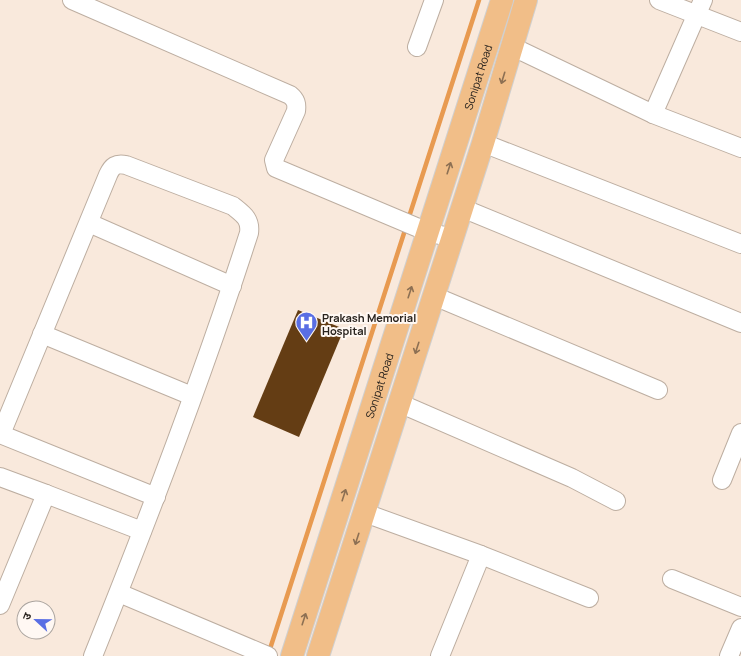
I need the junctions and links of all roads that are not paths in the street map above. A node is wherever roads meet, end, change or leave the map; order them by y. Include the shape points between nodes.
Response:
1 (72, 0) edge
2 (434, 0) edge
3 (502, 0) edge
4 (526, 0) edge
5 (659, 0) edge
6 (701, 7) edge
7 (741, 32) edge
8 (417, 47) dead end
9 (513, 47) junction
10 (653, 114) junction
11 (483, 143) junction
12 (741, 148) edge
13 (462, 208) junction
14 (89, 224) junction
15 (428, 232) junction
16 (452, 238) junction
17 (741, 244) edge
18 (232, 286) junction
19 (434, 296) junction
20 (741, 323) edge
21 (42, 334) junction
22 (658, 390) dead end
23 (192, 396) junction
24 (399, 403) junction
25 (741, 433) edge
26 (0, 434) edge
27 (0, 477) edge
28 (722, 480) dead end
29 (46, 494) junction
30 (156, 497) junction
31 (616, 501) dead end
32 (366, 513) junction
33 (142, 531) junction
34 (481, 555) junction
35 (672, 579) dead end
36 (119, 593) junction
37 (589, 598) dead end
38 (0, 605) edge
39 (741, 607) edge
40 (741, 628) edge
41 (93, 656) edge
42 (268, 656) edge
43 (292, 656) edge
44 (318, 656) edge
45 (440, 656) edge
46 (729, 656) edge

1 - 15 street via 290,95 297,104 296,111 274,160 276,168
2 - 8 street
15 -> 3 main road, Sonipat Road
4 - 9 main road
5 - 6 street
6 - 7 street
6 - 10 street
9 - 10 street
9 -> 11 main road
10 - 12 street
11 - 13 main road
11 - 17 street
13 - 16 main road
13 - 20 street
14 - 18 street
14 - 18 street via 111,169 120,163 233,206 247,217 250,225
14 - 21 street
15 - 16 street
43 -> 15 main road, Sonipat Road
16 - 19 main road
18 - 23 street
19 - 22 street
19 -> 24 main road
21 - 23 street
21 - 26 street
23 - 30 street
24 - 31 street via 572,478
24 - 32 main road
25 - 28 street
26 - 30 street
27 - 29 street
29 - 33 street
29 - 38 street
30 - 33 street
32 - 34 street
32 -> 44 main road
33 - 36 street
34 - 37 street
34 - 45 street
35 - 39 street
36 - 41 street
36 - 42 street
40 - 46 street

